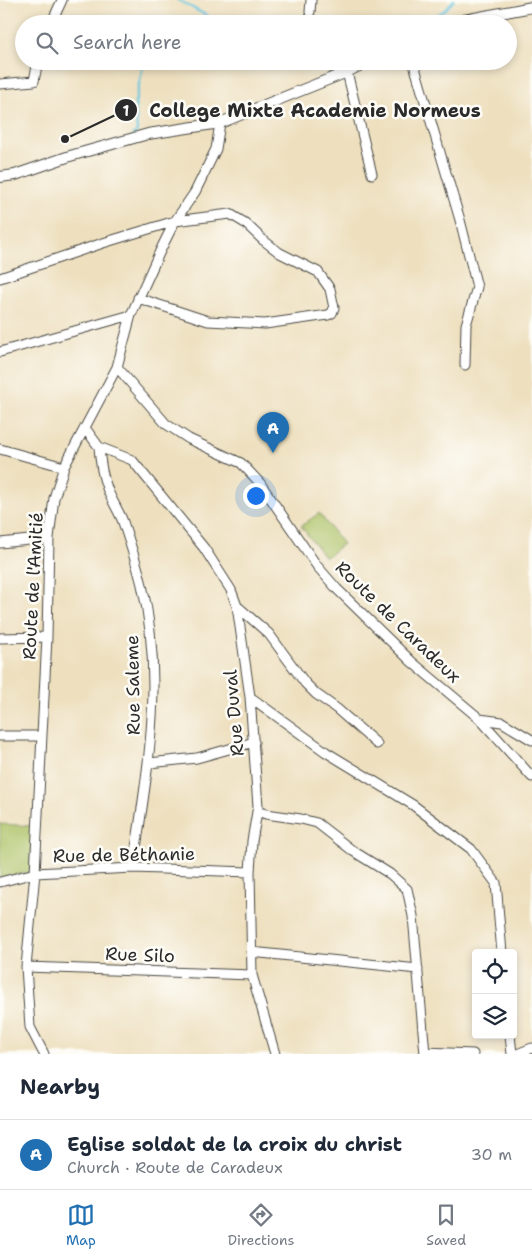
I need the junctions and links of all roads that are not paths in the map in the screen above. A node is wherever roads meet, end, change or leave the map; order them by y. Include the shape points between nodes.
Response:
1 (62, 0) edge
2 (312, 0) edge
3 (532, 7) edge
4 (310, 12) dead end
5 (55, 15) edge
6 (490, 15) edge
7 (36, 70) edge
8 (351, 70) edge
9 (416, 70) edge
10 (347, 72) junction
11 (0, 84) edge
12 (220, 122) junction
13 (372, 174) dead end
14 (0, 177) edge
15 (175, 221) junction
16 (0, 278) edge
17 (138, 298) junction
18 (131, 315) junction
19 (0, 352) edge
20 (466, 365) dead end
21 (118, 367) junction
22 (85, 428) junction
23 (99, 447) junction
24 (0, 449) edge
25 (64, 467) junction
26 (49, 538) junction
27 (0, 543) edge
28 (237, 606) junction
29 (47, 637) junction
30 (0, 638) edge
31 (250, 697) junction
32 (480, 719) junction
33 (0, 736) edge
34 (42, 736) junction
35 (532, 740) edge
36 (254, 742) junction
37 (377, 744) dead end
38 (149, 763) junction
39 (532, 777) edge
40 (256, 811) junction
41 (133, 868) junction
42 (250, 872) junction
43 (35, 873) junction
44 (0, 882) edge
45 (502, 949) edge
46 (251, 952) junction
47 (26, 967) junction
48 (418, 969) junction
49 (252, 975) junction
50 (510, 1039) edge
51 (532, 1048) edge
52 (425, 1053) edge
53 (44, 1054) edge
54 (275, 1054) edge
55 (473, 1054) edge
56 (512, 1054) edge
57 (517, 1054) edge

1 - 5 street
2 - 4 street
3 - 6 street
7 - 11 street via 34,81
8 - 10 street
9 - 20 street via 477,287 466,325
10 - 12 street
10 - 13 street
12 - 14 street via 148,134
12 - 15 street, Route de l'Amitié via 216,149 195,192
15 - 16 street
15 - 17 street, Route de l'Amitié
15 - 17 street via 230,214 280,253 318,272 330,289 332,313 265,324 208,321
17 - 18 street, Route de l'Amitié
18 - 19 street
18 - 21 street, Route de l'Amitié
21 - 22 street, Route de l'Amitié
21 - 32 street, Route de Caradeux via 166,424 188,439 241,463 260,483 317,566 337,589 412,662
22 - 23 street
22 - 25 street, Route de l'Amitié
23 - 28 street, Rue Duval via 132,460 204,548 231,590
23 - 38 street, Rue Saleme via 107,489 123,521 142,585 153,648
24 - 25 street
25 - 26 street, Route de l'Amitié via 54,498
26 - 27 street
26 - 29 street, Route de l'Amitié
28 - 31 street, Rue Duval
28 - 37 street via 258,622 316,694
29 - 30 street
29 - 34 street, Route de l'Amitié
31 - 36 street, Rue Duval
31 - 45 street via 326,752 413,805 471,849 496,883
32 - 35 street via 502,722
32 - 39 street, Route de Caradeux
33 - 34 street
34 - 43 street, Route de l'Amitié
36 - 38 street via 197,758
36 - 40 street, Rue Duval
38 - 41 street, Rue Saleme
40 - 42 street, Rue Duval
40 - 48 street via 317,823 390,874 406,889 414,916
41 - 42 street, Rue de Béthanie
41 - 43 street, Rue de Béthanie
42 - 46 street, Rue Duval
43 - 44 street, Rue de Béthanie
43 - 47 street, Route de l'Amitié
46 - 48 street
46 - 49 street, Rue Duval
47 - 49 street, Rue Silo
47 - 53 street, Route de l'Amitié via 30,1027
48 - 52 street
49 - 54 street, Rue Duval
50 - 56 street
51 - 57 street
52 - 55 street

